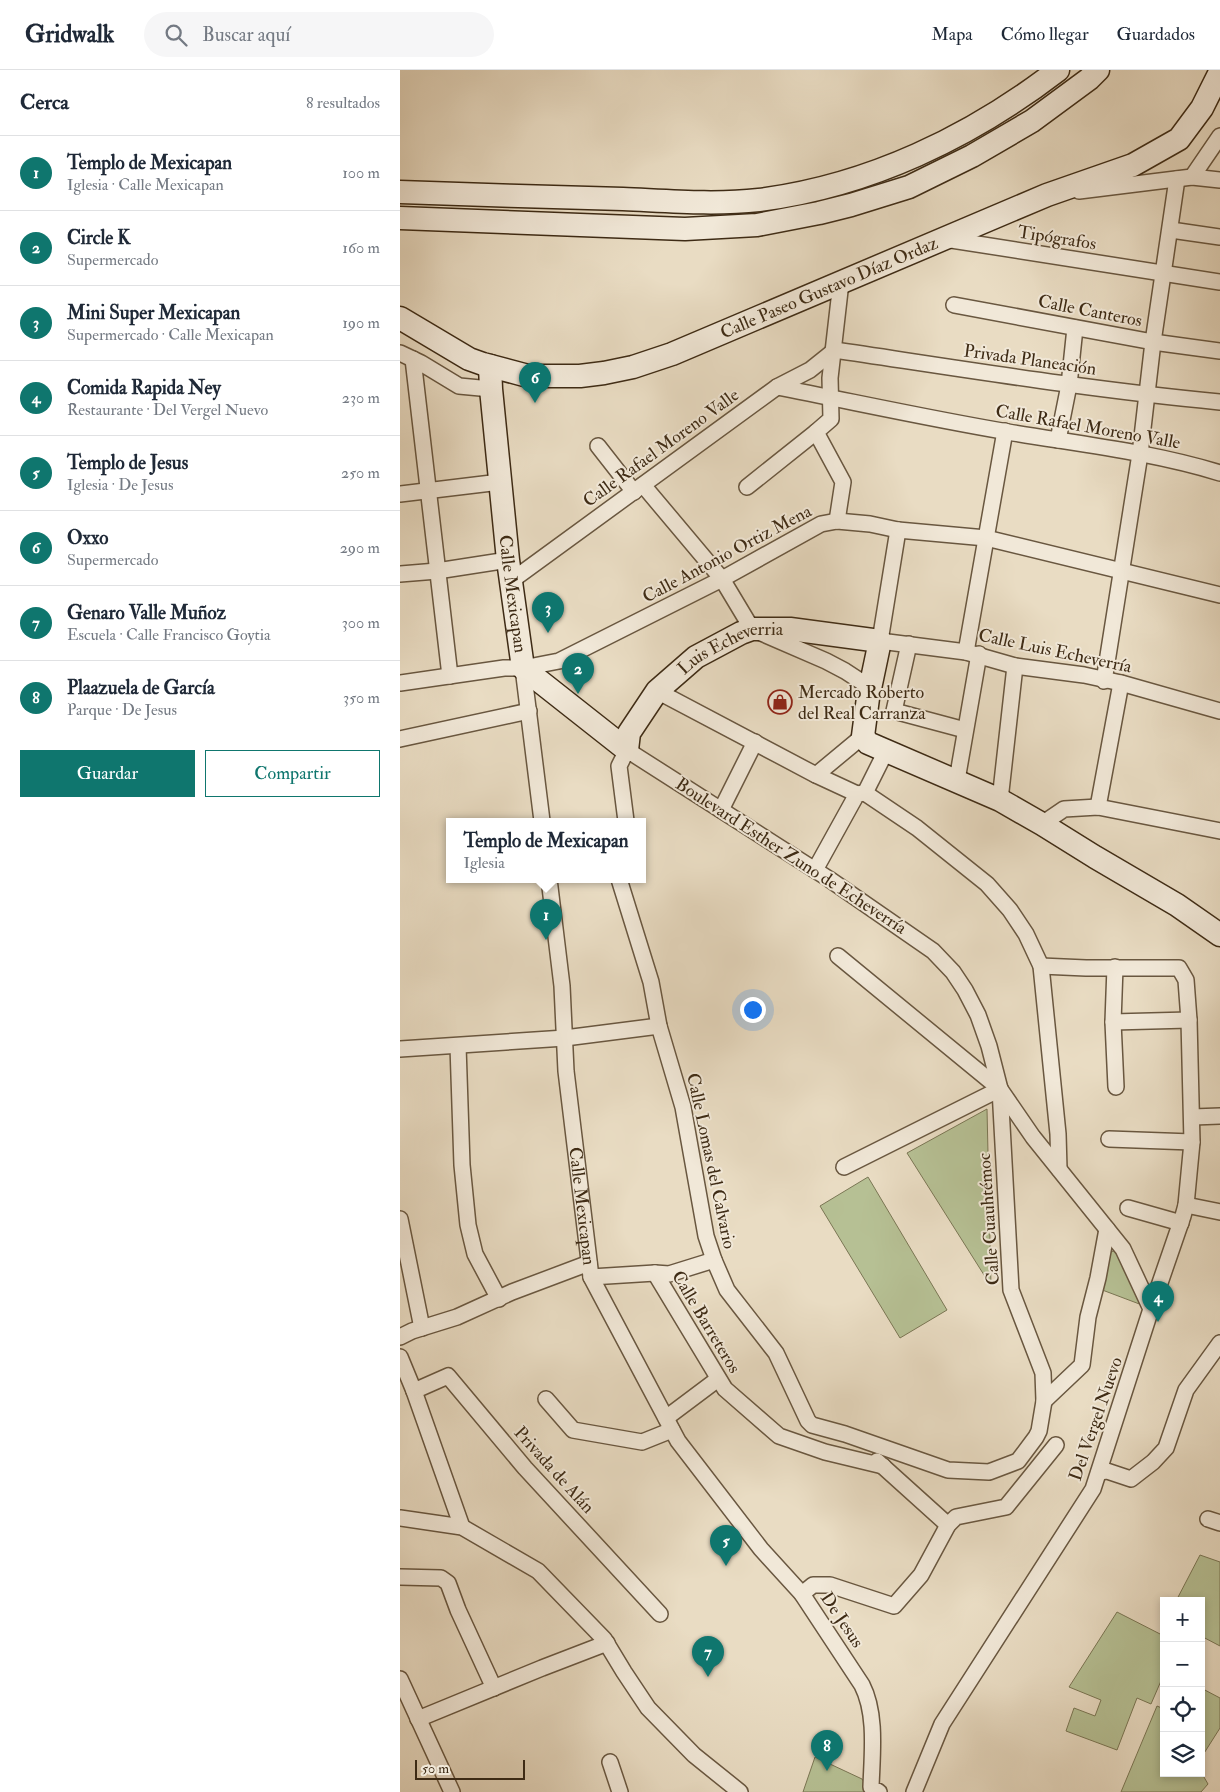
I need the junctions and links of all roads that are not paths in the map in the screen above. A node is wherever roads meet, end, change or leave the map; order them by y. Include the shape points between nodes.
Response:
1 (1058, 70) edge
2 (1098, 70) edge
3 (1220, 72) edge
4 (1220, 136) edge
5 (1185, 178) junction
6 (1220, 180) edge
7 (400, 192) edge
8 (1047, 195) junction
9 (400, 218) edge
10 (1171, 230) junction
11 (1220, 237) edge
12 (944, 239) junction
13 (1165, 273) junction
14 (841, 282) junction
15 (1220, 282) edge
16 (954, 305) dead end
17 (400, 318) edge
18 (1074, 328) junction
19 (1154, 342) junction
20 (835, 350) junction
21 (1220, 351) edge
22 (407, 356) edge
23 (490, 366) junction
24 (1069, 385) junction
25 (777, 387) junction
26 (491, 389) junction
27 (1147, 396) junction
28 (831, 398) junction
29 (1220, 402) edge
30 (1005, 431) junction
31 (816, 432) junction
32 (1058, 440) junction
33 (598, 446) dead end
34 (1140, 454) junction
35 (1220, 474) edge
36 (500, 482) junction
37 (747, 487) dead end
38 (638, 488) junction
39 (427, 491) junction
40 (400, 494) edge
41 (837, 521) junction
42 (898, 530) junction
43 (986, 538) junction
44 (509, 570) junction
45 (1122, 570) junction
46 (437, 571) junction
47 (400, 574) edge
48 (722, 580) junction
49 (1220, 595) edge
50 (752, 629) junction
51 (880, 641) junction
52 (909, 644) junction
53 (973, 653) junction
54 (1015, 666) junction
55 (523, 668) junction
56 (450, 676) junction
57 (1104, 680) junction
58 (400, 683) edge
59 (1121, 683) junction
60 (871, 688) junction
61 (657, 691) junction
62 (529, 711) junction
63 (1220, 711) edge
64 (965, 730) junction
65 (862, 736) junction
66 (400, 740) edge
67 (755, 742) junction
68 (626, 750) junction
69 (886, 751) junction
70 (816, 775) junction
71 (956, 780) junction
72 (861, 793) junction
73 (1000, 800) junction
74 (1098, 807) junction
75 (721, 810) junction
76 (542, 818) edge
77 (626, 818) edge
78 (1042, 824) junction
79 (1220, 831) edge
80 (815, 870) junction
81 (549, 883) edge
82 (620, 883) edge
83 (1220, 935) edge
84 (838, 956) dead end
85 (1041, 966) junction
86 (1115, 967) junction
87 (1189, 1020) junction
88 (1113, 1022) junction
89 (659, 1026) junction
90 (565, 1038) junction
91 (458, 1046) junction
92 (400, 1049) edge
93 (1116, 1087) dead end
94 (1000, 1089) junction
95 (1220, 1116) edge
96 (1193, 1117) junction
97 (1109, 1140) dead end
98 (1192, 1142) junction
99 (844, 1167) dead end
100 (1059, 1169) junction
101 (1186, 1204) junction
102 (1128, 1208) dead end
103 (1220, 1212) edge
104 (400, 1219) edge
105 (1181, 1223) junction
106 (1107, 1229) junction
107 (714, 1260) junction
108 (590, 1270) junction
109 (655, 1273) junction
110 (499, 1299) junction
111 (1151, 1309) junction
112 (422, 1328) junction
113 (400, 1337) edge
114 (1220, 1343) edge
115 (400, 1357) edge
116 (718, 1379) junction
117 (414, 1391) junction
118 (546, 1399) dead end
119 (1044, 1400) junction
120 (669, 1424) junction
121 (1039, 1431) joint
122 (846, 1434) junction
123 (1056, 1445) dead end
124 (883, 1466) junction
125 (1099, 1472) junction
126 (722, 1498) joint
127 (400, 1518) edge
128 (948, 1525) junction
129 (462, 1527) junction
130 (400, 1577) edge
131 (802, 1594) junction
132 (660, 1614) dead end
133 (606, 1643) junction
134 (400, 1679) edge
135 (494, 1688) junction
136 (400, 1714) edge
137 (417, 1716) junction
138 (610, 1762) dead end
139 (875, 1789) edge
140 (452, 1792) edge
141 (620, 1792) edge
142 (740, 1792) edge
143 (914, 1792) edge

1 - 7 main road via 991,116 931,149 875,172 817,190 757,200 699,203
2 - 9 main road via 1032,121 972,156 909,187 819,213 756,225 685,229
3 - 8 main road, Calle Paseo Gustavo Díaz Ordaz via 1202,108 1179,139 1132,164
4 - 5 street
5 - 6 street
5 - 8 street
5 - 10 street
8 - 12 main road, Calle Paseo Gustavo Díaz Ordaz
10 - 11 street
10 - 13 street
12 - 13 street, Tipógrafos
12 - 14 main road, Calle Paseo Gustavo Díaz Ordaz
13 - 15 street, Tipógrafos
13 - 19 street
14 - 20 street
14 - 23 main road, Calle Paseo Gustavo Díaz Ordaz via 672,354 632,367 588,375 551,377 528,376
16 - 18 street, Calle Canteros
17 - 23 main road, Calle Paseo Gustavo Díaz Ordaz via 469,359
18 - 19 street, Calle Canteros
18 - 24 street
19 - 21 street, Calle Canteros
19 - 27 street
20 - 24 street, Privada Planeación
20 - 25 street, Calle Rafael Moreno Valle via 810,370
20 - 28 street via 830,378
22 - 26 street via 459,386
22 - 39 street
23 - 26 main road, Calle Mexicapan
24 - 27 street, Privada Planeación
24 - 32 street
25 - 28 street, Calle Rafael Moreno Valle
25 - 38 street, Calle Rafael Moreno Valle
26 - 36 main road, Calle Mexicapan
27 - 29 street, Privada Planeación
27 - 34 street
28 - 30 street, Calle Rafael Moreno Valle
28 - 31 street via 831,418
30 - 32 street, Calle Rafael Moreno Valle
30 - 43 street
31 - 37 street
31 - 41 street via 843,482
32 - 34 street, Calle Rafael Moreno Valle
33 - 38 street
34 - 35 street, Calle Rafael Moreno Valle
34 - 45 street
36 - 39 street
36 - 44 main road, Calle Mexicapan
38 - 44 street, Calle Rafael Moreno Valle
38 - 48 street
39 - 40 street
39 - 46 street
41 - 42 street, Calle Antonio Ortiz Mena
41 - 48 street, Calle Antonio Ortiz Mena via 821,524
42 - 43 street, Calle Antonio Ortiz Mena
42 - 51 street
43 - 45 street, Calle Antonio Ortiz Mena
43 - 53 street
44 - 46 street
44 - 55 main road, Calle Mexicapan
45 - 49 street, Calle Antonio Ortiz Mena
45 - 57 street
46 - 47 street
46 - 56 street
48 - 50 street
48 - 55 street, Calle Antonio Ortiz Mena via 559,661
50 - 51 main road, Luis Echeverria via 790,629
50 - 60 street via 826,661
50 - 61 main road, Luis Echeverria via 696,657
51 - 52 street, Calle Luis Echeverría
51 - 60 main road
52 - 53 street, Calle Luis Echeverría
52 - 64 street via 894,710
53 - 54 street, Calle Luis Echeverría
53 - 64 street
54 - 57 street, Calle Luis Echeverría
54 - 73 street
55 - 56 street, Calle Antonio Ortiz Mena
55 - 62 street, Calle Mexicapan
55 - 68 main road, Boulevard Esther Zuno de Echeverría
56 - 58 street, Calle Antonio Ortiz Mena
57 - 59 street, Calle Luis Echeverría
59 - 63 street, Calle Luis Echeverría
59 - 74 street
60 - 65 main road
61 - 67 street
61 - 68 main road, Luis Echeverria via 629,733
62 - 66 street
62 - 76 street, Calle Mexicapan
64 - 71 street
65 - 69 main road
65 - 70 street
67 - 70 street
67 - 75 street
68 - 75 street, Boulevard Esther Zuno de Echeverría
68 - 77 street via 619,766
69 - 71 main road
69 - 72 street
70 - 72 street
71 - 73 main road
72 - 80 street
72 - 85 street via 916,828 987,884 1021,926
73 - 78 main road
74 - 78 street via 1064,809
74 - 79 street
75 - 80 street, Boulevard Esther Zuno de Echeverría
78 - 83 main road via 1177,905
80 - 94 street, Boulevard Esther Zuno de Echeverría via 914,936 953,972 978,1015
81 - 90 street, Calle Mexicapan
82 - 89 street, Calle Lomas del Calvario via 651,982
84 - 94 street
85 - 86 street
85 - 100 street
86 - 87 street, Del Vergel Nuevo via 1179,968 1186,980
86 - 88 street
87 - 88 street
87 - 96 street, Del Vergel Nuevo
88 - 93 street
89 - 90 street
89 - 107 street, Calle Lomas del Calvario via 683,1106 706,1236
90 - 91 street
90 - 108 street, Calle Mexicapan
91 - 92 street
91 - 110 street via 462,1165 468,1225 475,1254
94 - 99 street
94 - 100 street
94 - 119 street, Calle Cuauhtémoc via 1011,1290 1043,1374
95 - 96 street
96 - 98 street, Del Vergel Nuevo
97 - 98 street
98 - 101 street, Del Vergel Nuevo
100 - 106 street
101 - 103 street
101 - 105 street, Del Vergel Nuevo
102 - 105 street
104 - 112 street
105 - 111 street, Del Vergel Nuevo
106 - 111 street via 1123,1250
106 - 119 street via 1088,1317 1082,1365
107 - 109 street via 669,1274
107 - 122 street, Calle Lomas del Calvario via 727,1290 776,1353 808,1421
108 - 109 street
108 - 110 street via 512,1292
108 - 120 street, Calle Mexicapan
109 - 116 street, Calle Barreteros
110 - 112 street
111 - 125 street, Del Vergel Nuevo
112 - 113 street
114 - 125 street via 1186,1390 1166,1448 1131,1479 1107,1471
115 - 117 street
116 - 120 street
116 - 124 street, Calle Barreteros via 724,1389 778,1436
117 - 129 street
117 - 132 street, Privada de Alán via 448,1376 526,1468
118 - 120 street via 573,1430 642,1442
119 - 121 street, Calle Cuauhtémoc
120 - 126 street, Calle Mexicapan
121 - 122 street, Calle Lomas del Calvario via 1018,1461 989,1472 948,1470
122 - 124 street, Calle Lomas del Calvario
123 - 128 street via 1006,1506 956,1517
124 - 128 street, Calle Lomas del Calvario
125 - 143 street, Del Vergel Nuevo via 1093,1489 1074,1520 942,1724
126 - 131 street, De Jesus via 761,1549
127 - 129 street
128 - 131 street via 921,1574 894,1606 830,1585 813,1585
129 - 133 street via 538,1571
130 - 135 street via 441,1578 448,1583
131 - 139 street, De Jesus via 866,1692 873,1730
133 - 135 street
133 - 142 street via 648,1708 694,1755
134 - 137 street
135 - 137 street
136 - 137 street
137 - 140 street
138 - 141 street

